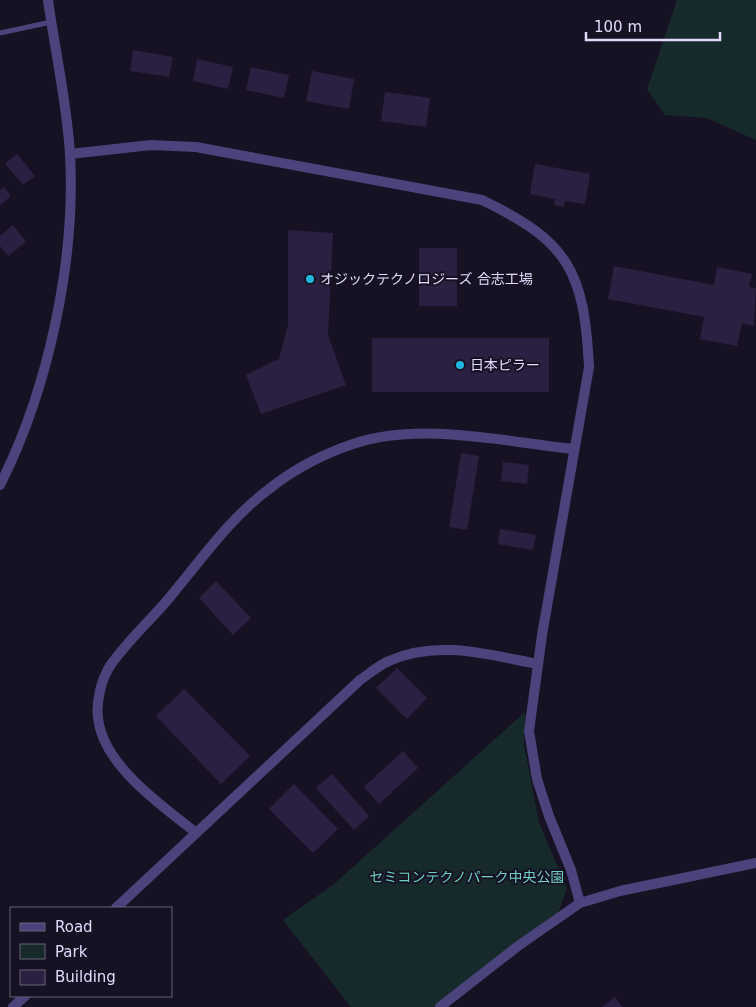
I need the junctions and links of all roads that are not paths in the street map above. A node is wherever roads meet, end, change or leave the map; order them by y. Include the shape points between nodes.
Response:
1 (48, 0) edge
2 (51, 22) junction
3 (0, 33) edge
4 (70, 154) junction
5 (574, 449) junction
6 (0, 485) edge
7 (538, 664) junction
8 (195, 832) junction
9 (756, 863) edge
10 (580, 903) junction
11 (117, 907) edge
12 (24, 997) edge
13 (13, 1007) edge
14 (440, 1007) edge

1 - 2 street
2 - 3 lane
2 - 4 street
4 - 5 street via 151,145 196,147 482,200 517,217 545,237 564,258 580,291 587,327 589,367
4 - 6 street via 66,245 46,365 23,436
5 - 7 street
5 - 8 street via 456,434 408,432 354,443 308,463 268,489 225,531 109,667 98,698 98,718 105,745 118,763
7 - 8 street via 460,650 420,650 388,661 360,680
7 - 10 street via 529,731 537,779
8 - 11 street
9 - 10 street via 620,891
10 - 14 street
12 - 13 street

